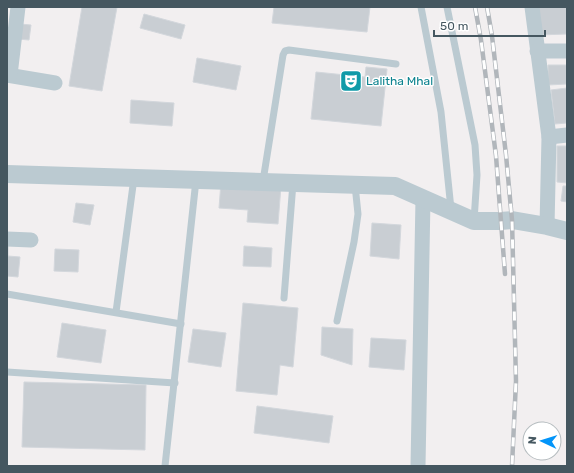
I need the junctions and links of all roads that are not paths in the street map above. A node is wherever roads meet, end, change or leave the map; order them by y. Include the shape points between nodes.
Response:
1 (18, 7) edge
2 (421, 7) edge
3 (447, 7) edge
4 (532, 7) edge
5 (537, 51) junction
6 (567, 51) edge
7 (396, 64) dead end
8 (8, 75) edge
9 (55, 83) dead end
10 (567, 135) edge
11 (549, 137) junction
12 (7, 174) edge
13 (134, 178) junction
14 (196, 180) junction
15 (263, 182) junction
16 (293, 183) junction
17 (355, 184) junction
18 (423, 198) junction
19 (451, 211) junction
20 (474, 221) junction
21 (547, 226) junction
22 (567, 230) edge
23 (7, 239) edge
24 (31, 240) dead end
25 (7, 294) edge
26 (284, 298) dead end
27 (116, 312) junction
28 (337, 321) dead end
29 (181, 324) junction
30 (7, 372) edge
31 (175, 383) junction
32 (166, 466) edge
33 (418, 466) edge

1 - 8 street
2 - 19 lane via 441,112
3 - 20 lane via 475,145 477,175
4 - 5 street
5 - 6 street
5 - 11 street
7 - 15 lane via 285,51
8 - 9 street
10 - 11 street
11 - 21 street
12 - 13 street
13 - 14 street
13 - 27 lane
14 - 15 street
14 - 29 lane
15 - 16 street
16 - 17 street
16 - 26 lane
17 - 18 street via 395,186
17 - 28 lane via 358,214
18 - 19 street
18 - 33 street
19 - 20 street
20 - 21 street via 512,220
21 - 22 street
23 - 24 street
25 - 27 lane
27 - 29 lane
29 - 31 lane
30 - 31 lane
31 - 32 lane

